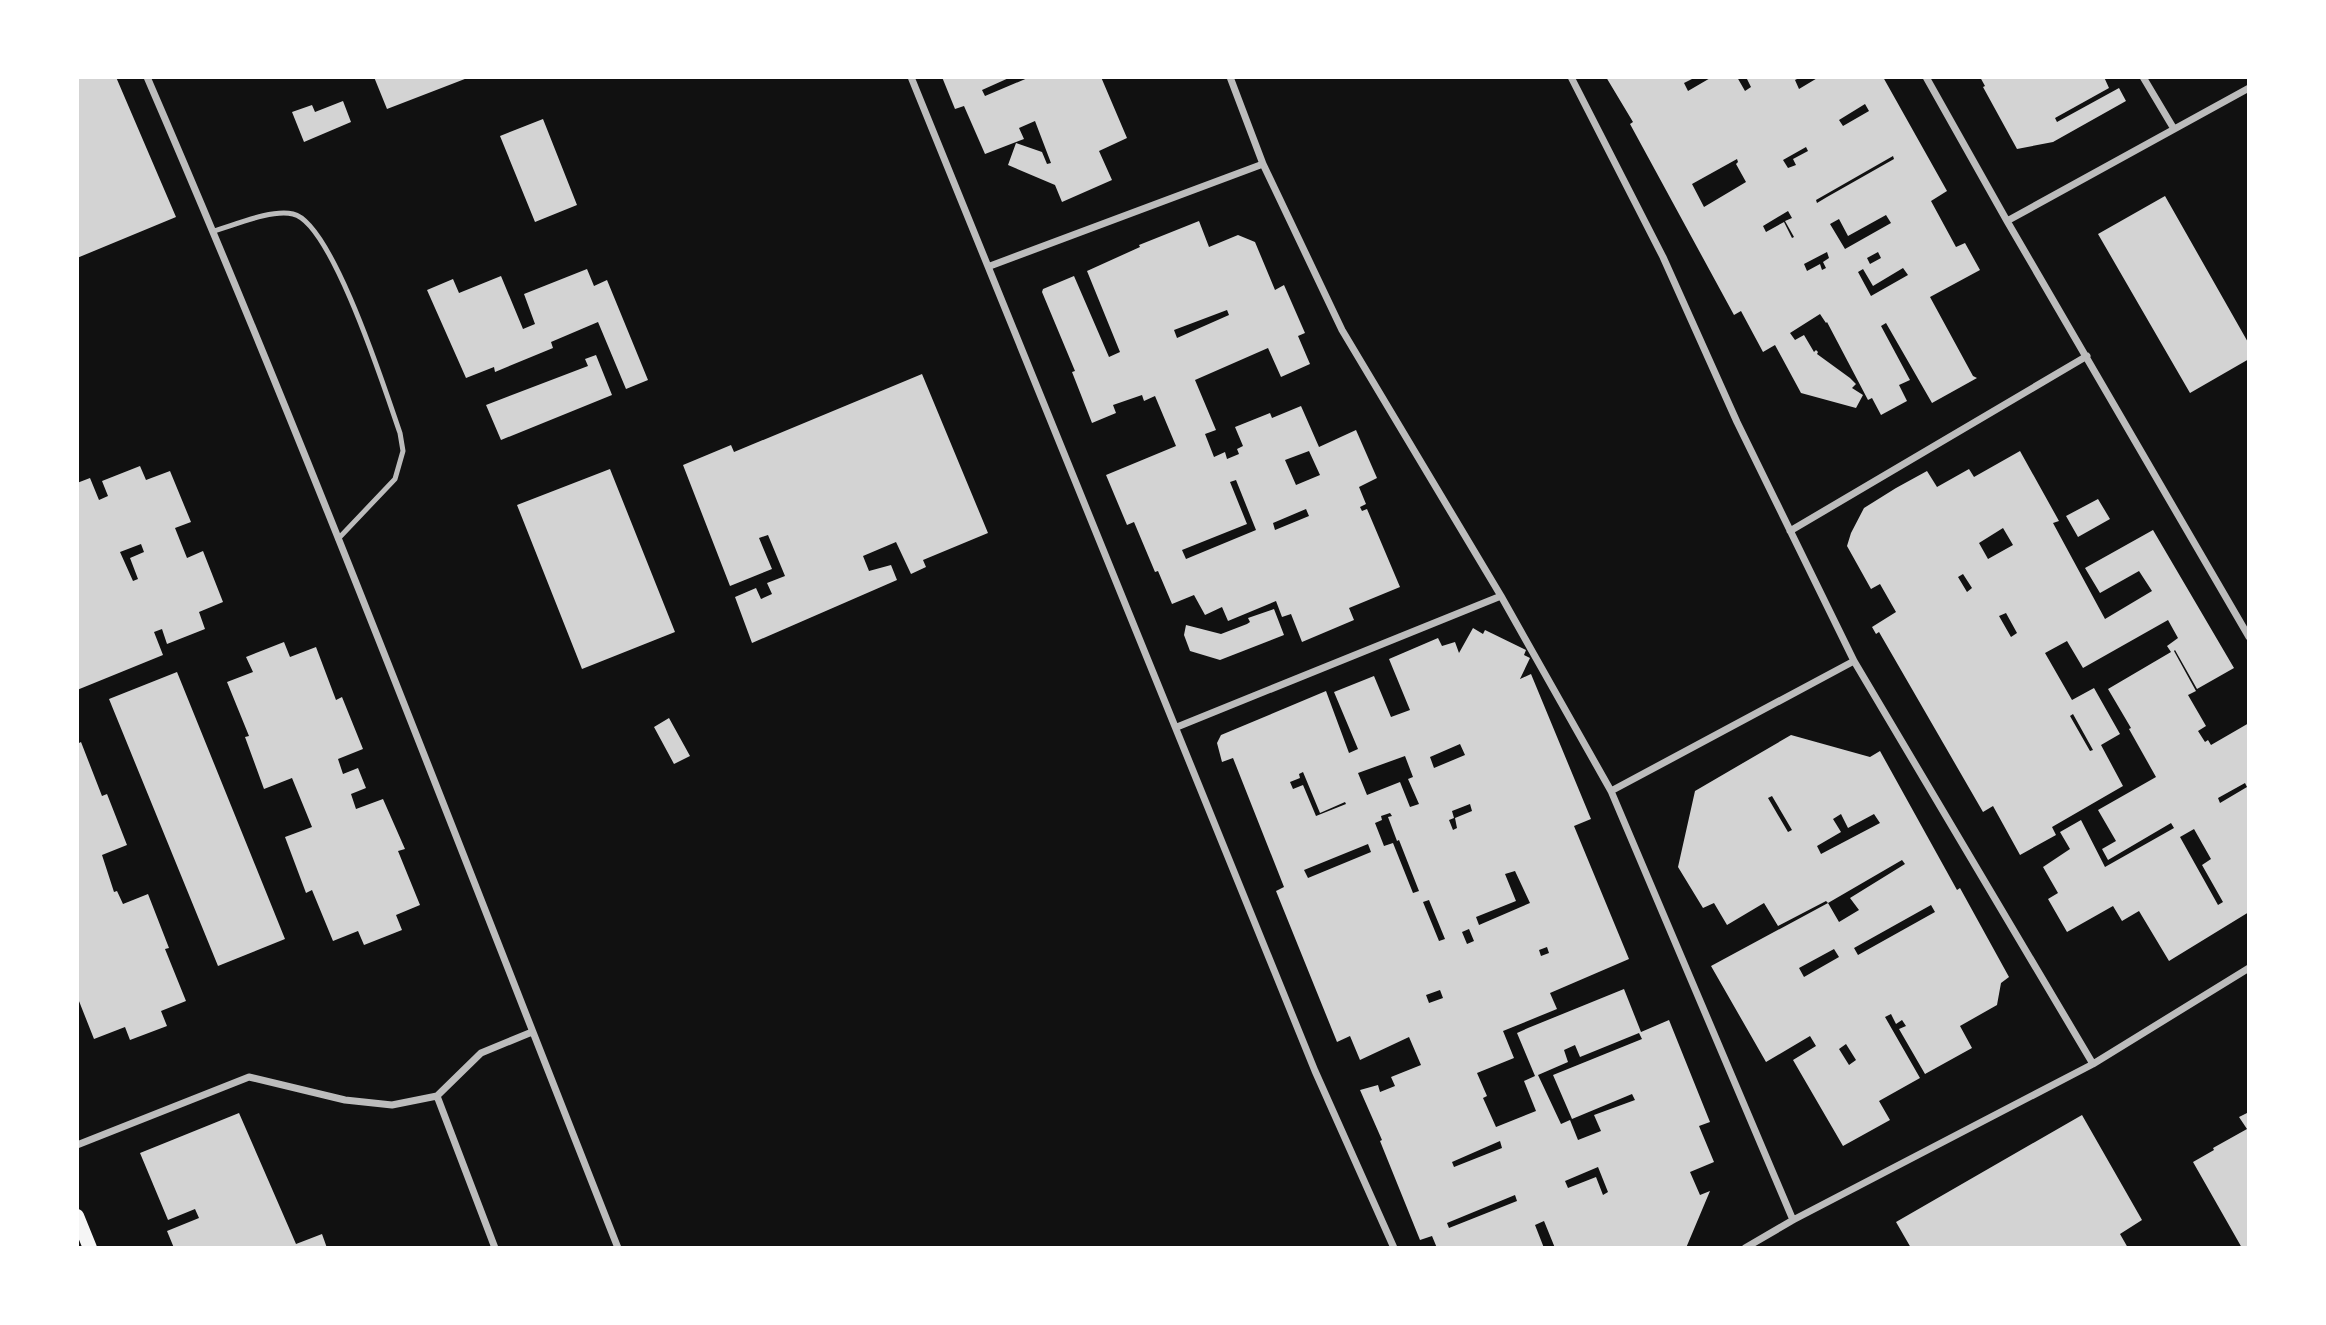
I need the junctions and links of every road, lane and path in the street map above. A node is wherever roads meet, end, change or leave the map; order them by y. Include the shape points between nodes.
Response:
1 (147, 77) edge
2 (911, 77) edge
3 (1230, 77) edge
4 (1571, 77) edge
5 (1926, 77) edge
6 (2143, 77) edge
7 (2249, 88) edge
8 (2174, 129) junction
9 (1263, 164) junction
10 (2007, 221) junction
11 (214, 231) junction
12 (990, 266) junction
13 (2087, 356) junction
14 (1790, 531) junction
15 (338, 539) junction
16 (1501, 596) junction
17 (2249, 637) edge
18 (1854, 661) junction
19 (1177, 727) junction
20 (1611, 791) junction
21 (2249, 968) edge
22 (533, 1032) junction
23 (2092, 1064) junction
24 (437, 1096) junction
25 (77, 1145) edge
26 (77, 1216) edge
27 (1793, 1220) junction
28 (90, 1248) edge
29 (495, 1248) edge
30 (618, 1248) edge
31 (1394, 1248) edge
32 (1745, 1248) edge

1 - 11 street
2 - 12 street
3 - 9 street
4 - 14 street via 1663,257
5 - 10 street
6 - 8 street
7 - 8 street
8 - 10 street
9 - 12 street
9 - 16 street via 1342,330
10 - 13 street
11 - 15 street
11 - 15 lane via 279,213 296,214 317,234 362,321 403,451 395,479
12 - 19 street
13 - 14 street
13 - 17 street
14 - 18 street
15 - 22 street
16 - 19 street
16 - 20 street
18 - 20 street
18 - 23 street
19 - 31 street via 1315,1070
20 - 27 street
21 - 23 street
22 - 24 street via 481,1053
22 - 30 street
23 - 27 street
24 - 25 street via 392,1105 357,1102 249,1077
24 - 29 street
26 - 28 main road
27 - 32 street

